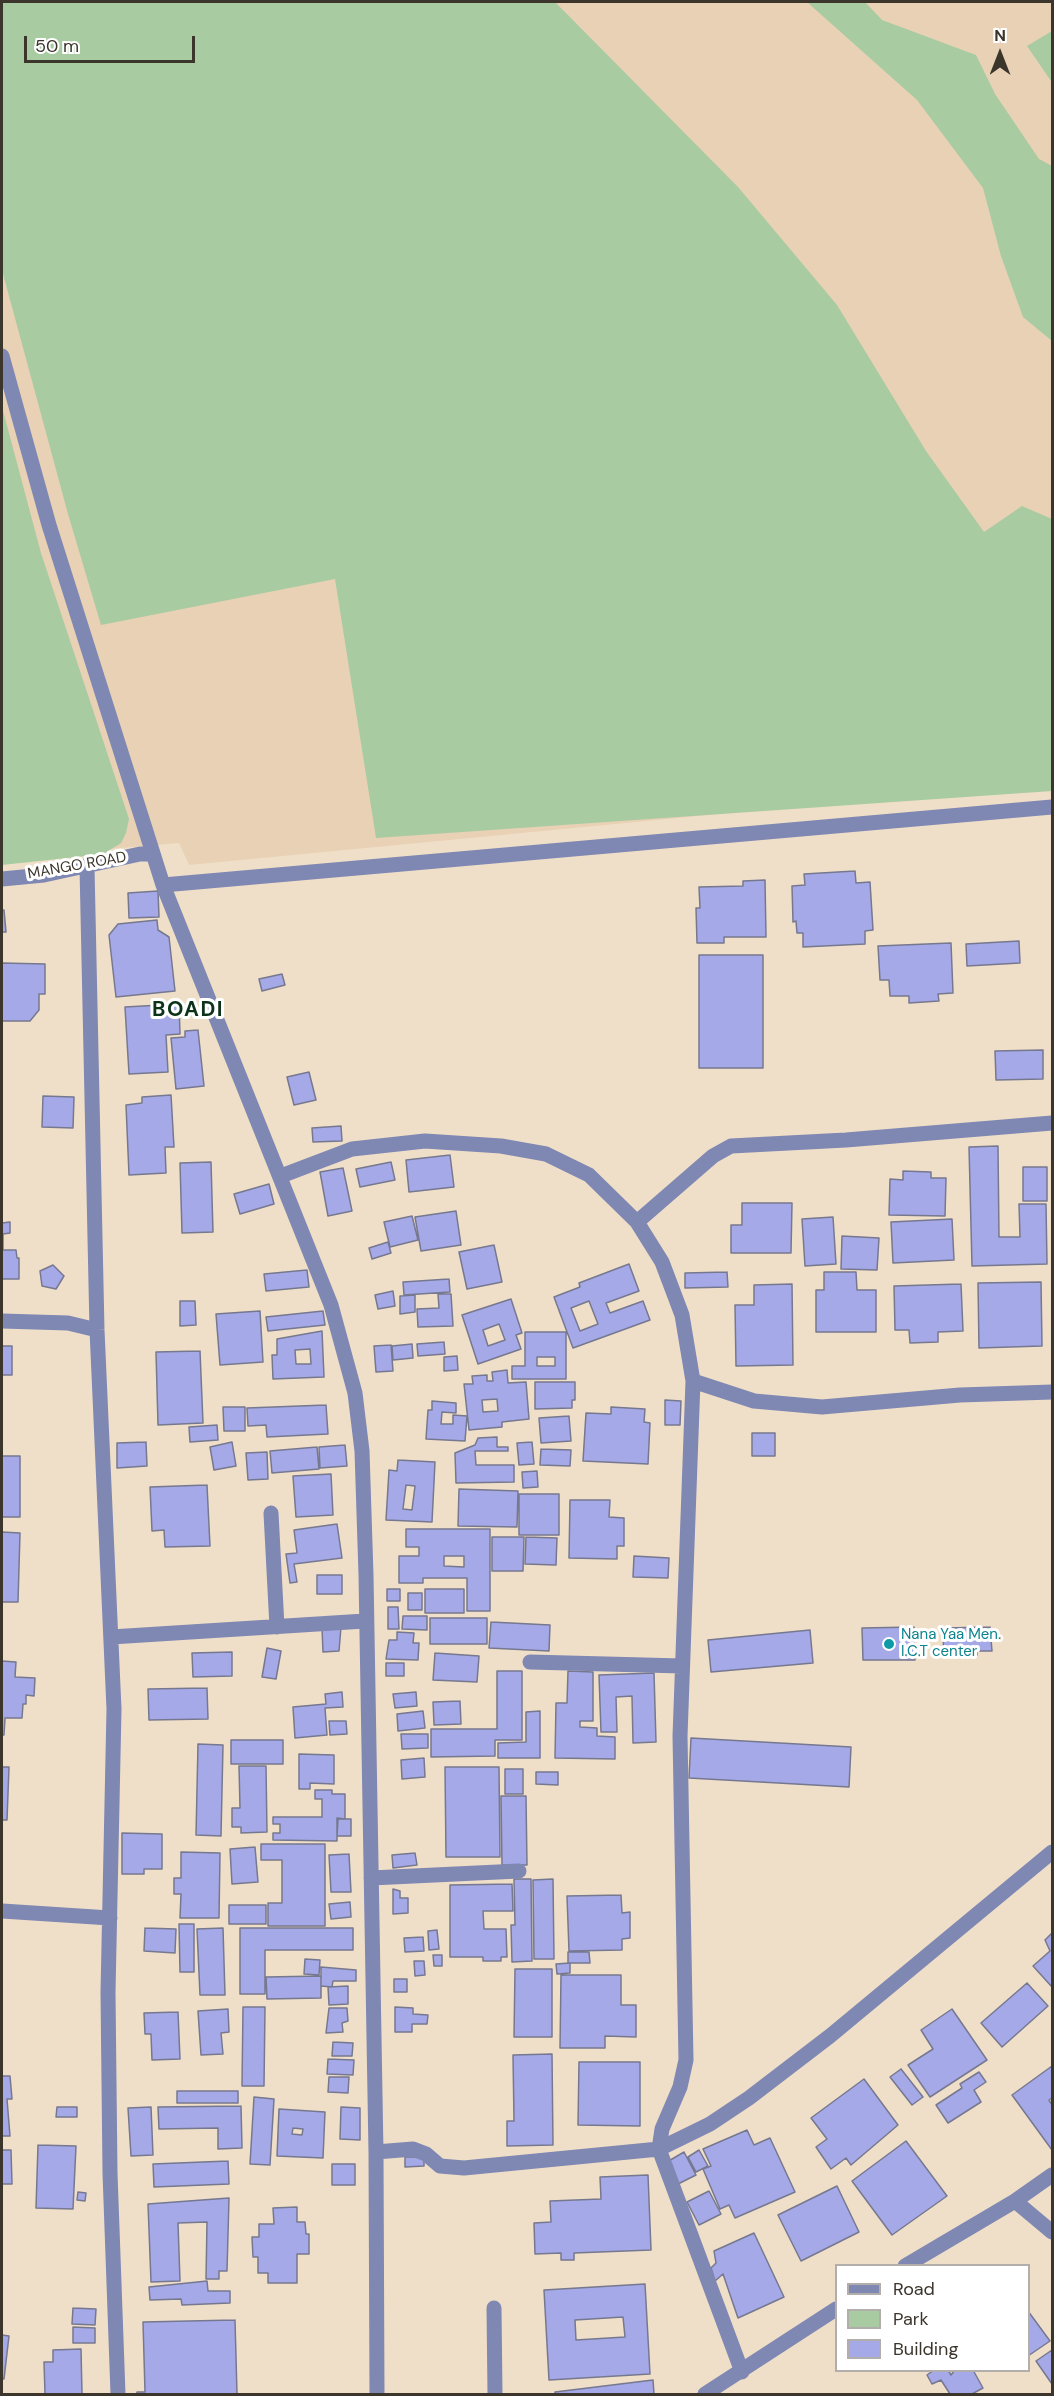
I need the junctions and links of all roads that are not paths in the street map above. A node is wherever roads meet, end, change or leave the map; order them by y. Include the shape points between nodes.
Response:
1 (2, 357) edge
2 (1053, 807) edge
3 (153, 854) junction
4 (87, 867) junction
5 (2, 879) edge
6 (163, 885) junction
7 (1053, 1123) edge
8 (281, 1176) junction
9 (637, 1222) junction
10 (2, 1321) edge
11 (97, 1330) junction
12 (693, 1381) junction
13 (1053, 1392) edge
14 (271, 1513) dead end
15 (365, 1621) junction
16 (278, 1627) junction
17 (111, 1637) junction
18 (530, 1662) dead end
19 (682, 1666) junction
20 (1053, 1852) edge
21 (519, 1871) dead end
22 (370, 1878) junction
23 (2, 1911) edge
24 (110, 1918) junction
25 (659, 2149) junction
26 (376, 2152) junction
27 (1053, 2175) edge
28 (1015, 2201) junction
29 (1053, 2232) edge
30 (907, 2264) edge
31 (494, 2308) dead end
32 (835, 2310) edge
33 (742, 2372) junction
34 (117, 2394) edge
35 (377, 2394) edge
36 (495, 2394) edge
37 (705, 2394) edge

1 - 3 street via 49,525
2 - 6 street
3 - 4 street, MANGO ROAD
3 - 6 street
4 - 5 street, MANGO ROAD
4 - 11 street
6 - 8 street
7 - 9 street via 731,1146 713,1156
8 - 9 street via 352,1149 425,1141 501,1146 546,1154 589,1175
8 - 15 street via 331,1305 356,1393 362,1451
9 - 12 street via 662,1262 682,1315
10 - 11 street via 68,1323
11 - 17 street
12 - 13 street via 753,1401 822,1407 960,1395
12 - 19 street
14 - 16 street
15 - 16 street
15 - 22 street
16 - 17 street
17 - 24 street via 114,1721
18 - 19 street
19 - 25 street via 687,2060 662,2129
20 - 25 street via 749,2098 710,2124
21 - 22 street
22 - 26 street
23 - 24 street
24 - 34 street via 110,2174
25 - 26 street via 464,2168 440,2166 413,2149
25 - 33 street
26 - 35 street
27 - 28 street
28 - 29 street
28 - 30 street
31 - 36 street
32 - 33 street
33 - 37 street

